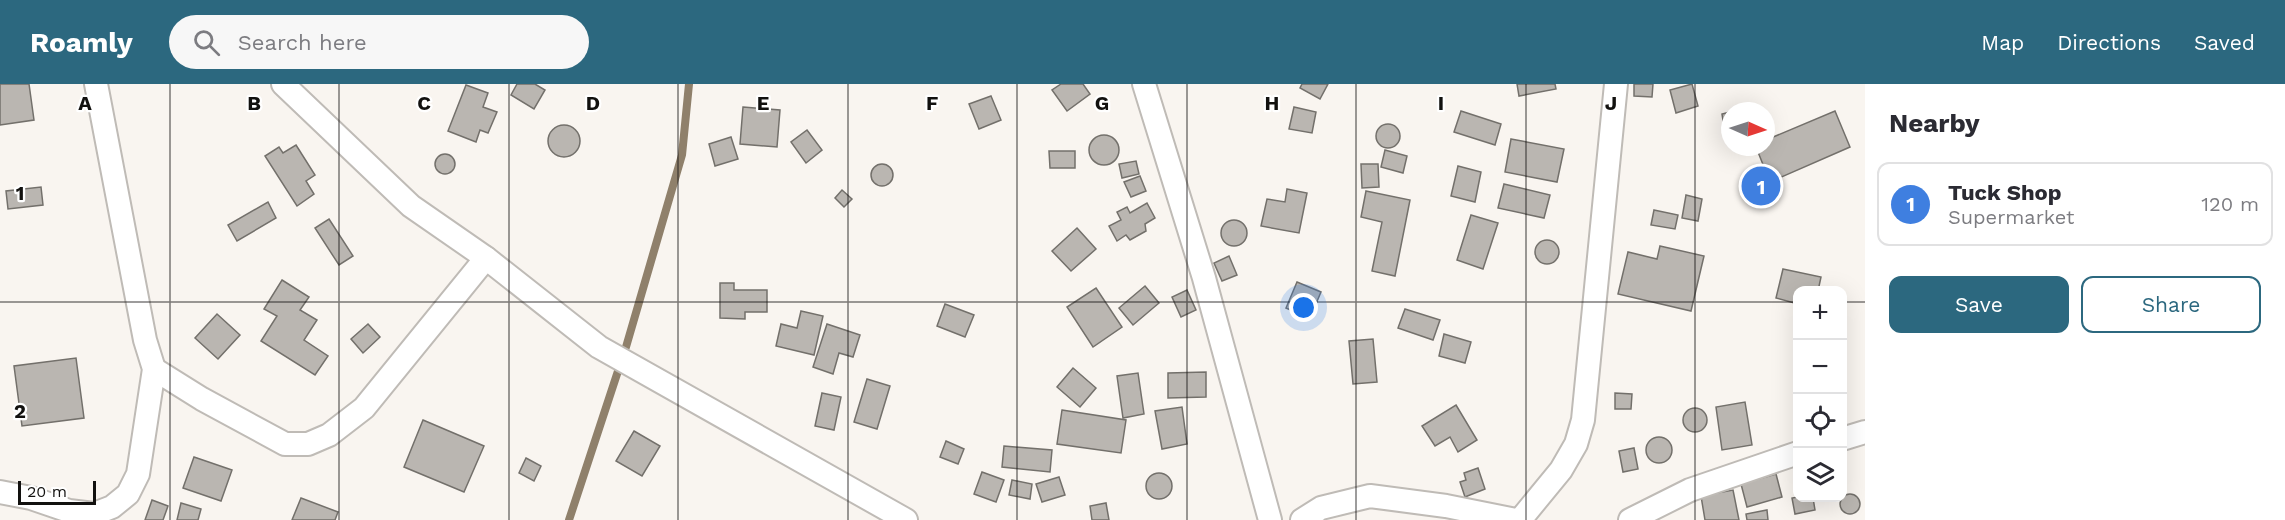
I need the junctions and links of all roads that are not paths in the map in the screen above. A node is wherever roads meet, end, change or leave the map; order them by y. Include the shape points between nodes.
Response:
1 (96, 84) edge
2 (283, 84) edge
3 (1616, 84) edge
4 (1145, 85) edge
5 (486, 258) junction
6 (154, 369) junction
7 (1865, 432) edge
8 (1847, 437) edge
9 (1793, 454) edge
10 (0, 492) edge
11 (906, 520) edge
12 (1270, 520) edge
13 (1302, 520) edge
14 (1518, 520) edge
15 (1630, 520) edge

1 - 6 street
2 - 5 street via 411,206
3 - 14 street via 1583,420 1576,444 1561,470
4 - 12 street via 1204,278
5 - 6 street via 364,408 329,435 308,444 285,444
5 - 11 street via 599,347
6 - 10 street via 138,474 128,494 112,507 94,514 69,511
7 - 8 street
9 - 15 street via 1690,490
13 - 14 street via 1321,508 1370,496

